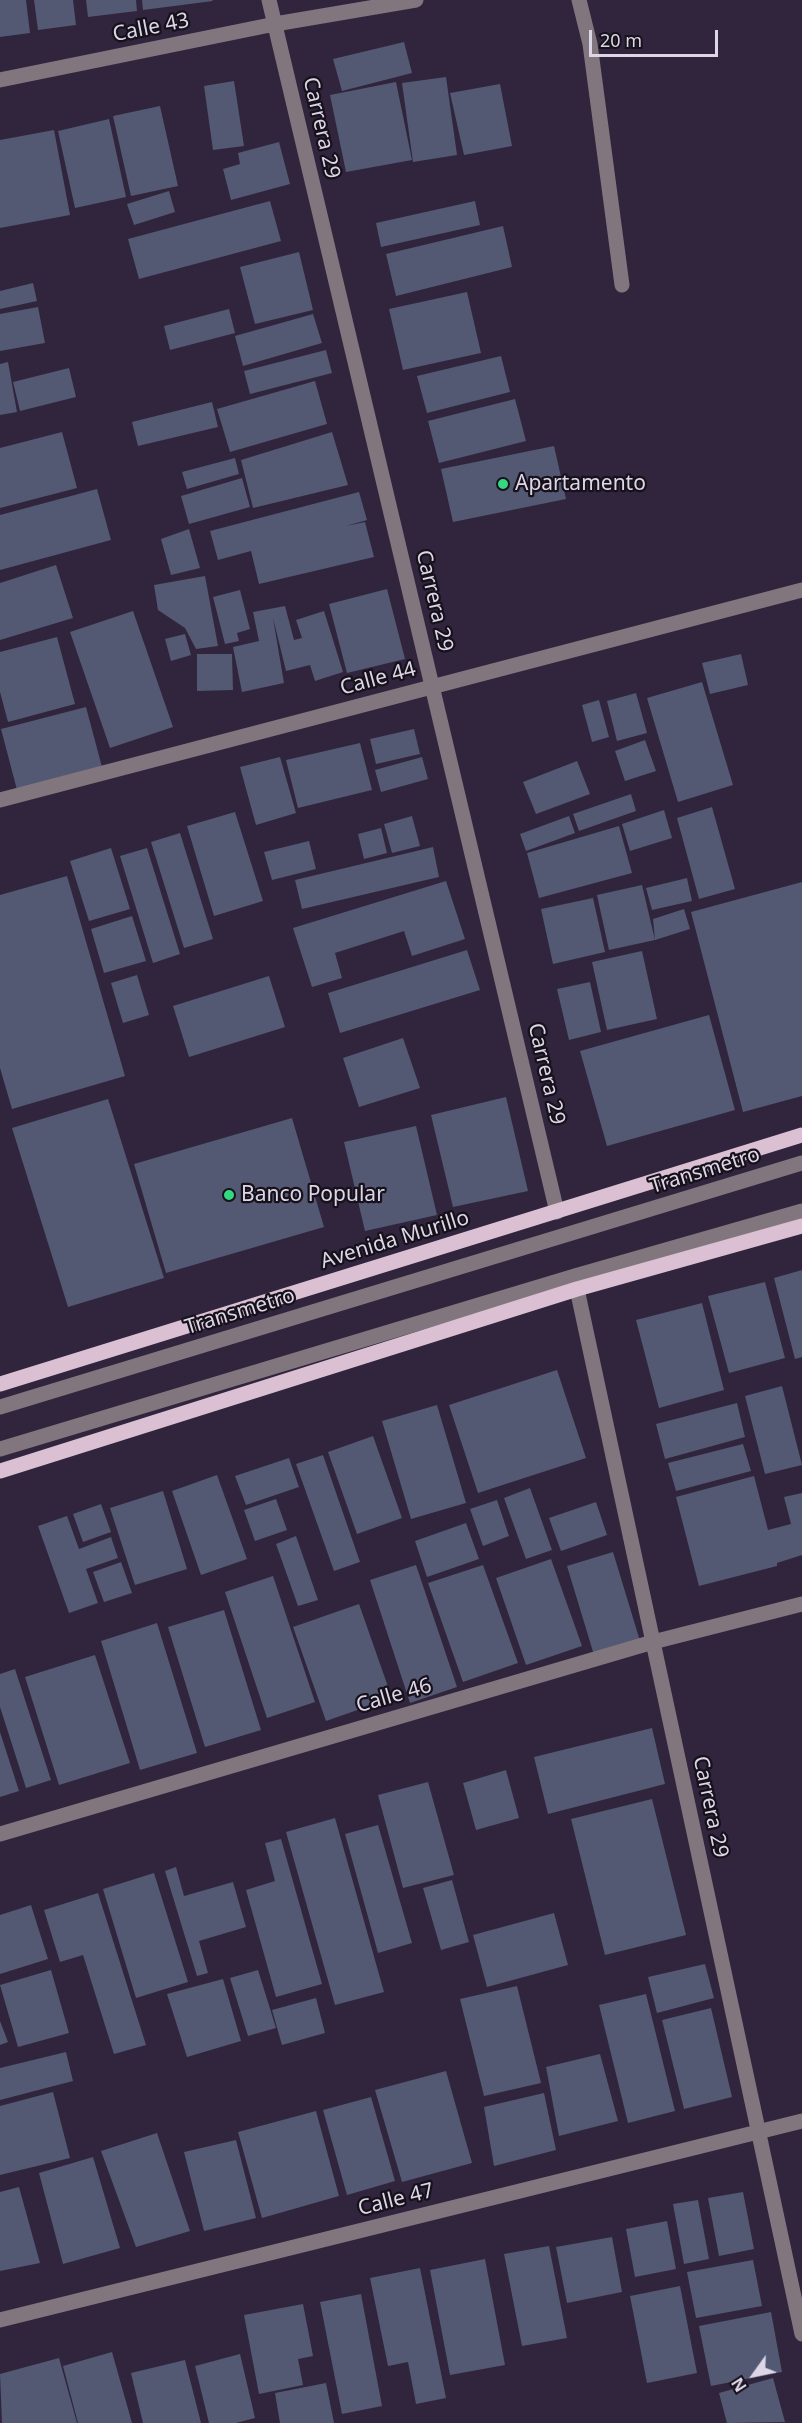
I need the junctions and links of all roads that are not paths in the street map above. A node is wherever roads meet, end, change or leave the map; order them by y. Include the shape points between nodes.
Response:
1 (269, 0) edge
2 (416, 0) edge
3 (579, 0) edge
4 (274, 24) junction
5 (0, 80) edge
6 (622, 285) dead end
7 (802, 591) edge
8 (432, 687) junction
9 (1, 796) edge
10 (802, 1135) edge
11 (802, 1163) edge
12 (802, 1210) edge
13 (557, 1212) junction
14 (802, 1226) edge
15 (577, 1289) junction
16 (0, 1384) edge
17 (0, 1407) edge
18 (0, 1449) edge
19 (0, 1471) edge
20 (802, 1604) edge
21 (653, 1642) junction
22 (0, 1834) edge
23 (802, 2121) edge
24 (758, 2131) junction
25 (0, 2320) edge
26 (802, 2334) edge

1 - 4 street, Carrera 29
2 - 4 street, Calle 43
3 - 6 street via 590,44
4 - 5 street, Calle 43
4 - 8 street, Carrera 29
7 - 8 street, Calle 44
8 - 9 street, Calle 44
8 - 13 street, Carrera 29
10 - 13 main road, Avenida Murillo
11 - 17 street, Transmetro
12 - 18 street
13 - 16 main road, Avenida Murillo
14 - 15 main road
15 - 19 main road
15 - 21 street, Carrera 29
20 - 21 street, Calle 46
21 - 22 street, Calle 46
21 - 24 street, Carrera 29
23 - 24 street, Calle 47
24 - 25 street, Calle 47
24 - 26 street, Carrera 29

